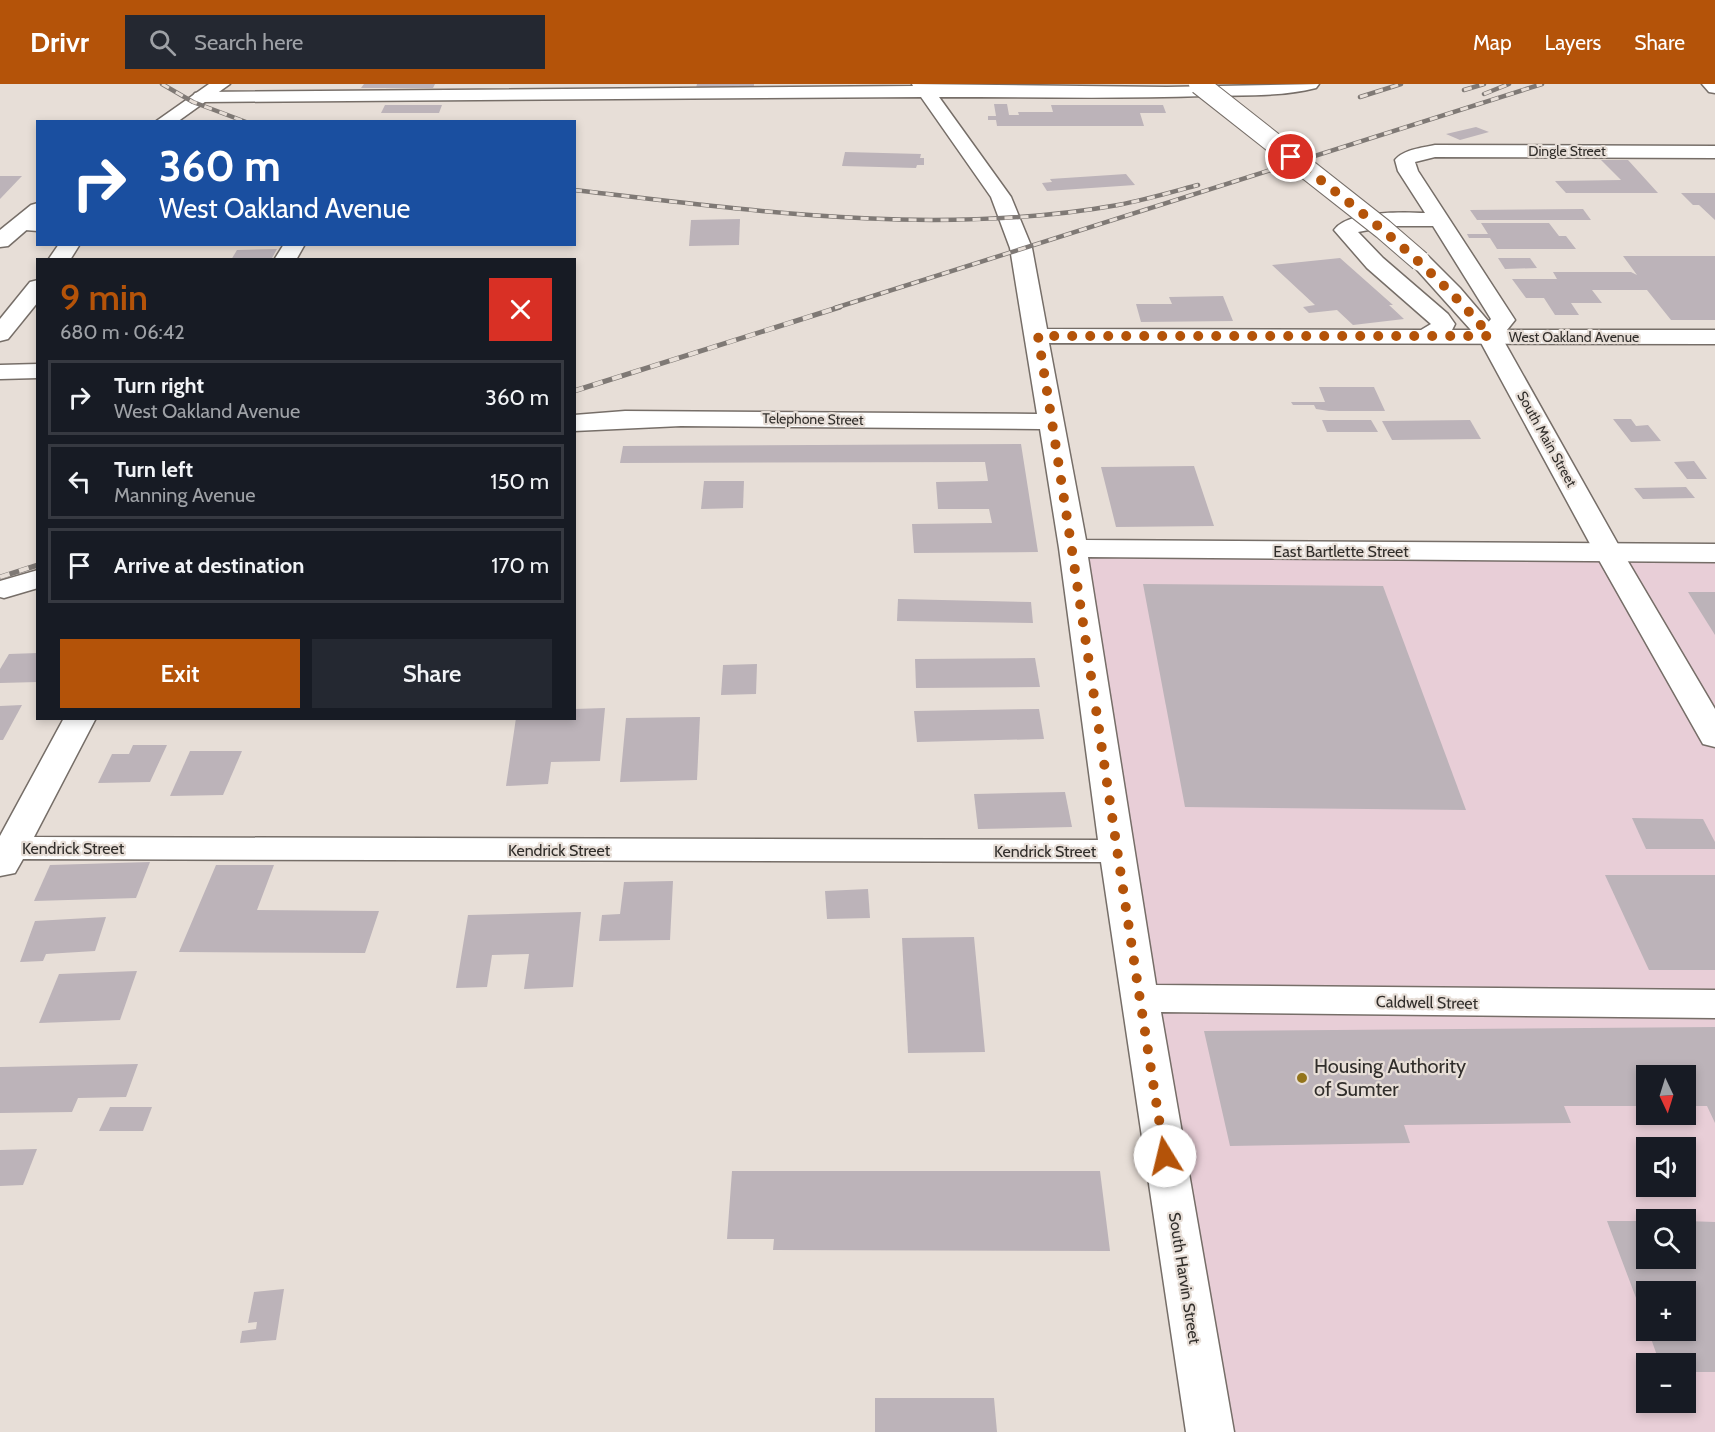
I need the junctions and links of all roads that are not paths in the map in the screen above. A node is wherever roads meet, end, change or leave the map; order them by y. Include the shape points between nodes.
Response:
1 (221, 84) edge
2 (1199, 84) edge
3 (1310, 84) edge
4 (1711, 84) edge
5 (924, 88) edge
6 (1715, 88) edge
7 (565, 89) edge
8 (201, 97) junction
9 (167, 120) edge
10 (1715, 152) edge
11 (36, 212) edge
12 (1439, 220) junction
13 (28, 225) edge
14 (0, 241) edge
15 (36, 289) edge
16 (0, 334) edge
17 (1038, 336) junction
18 (1426, 336) junction
19 (1490, 336) junction
20 (1715, 337) edge
21 (36, 371) edge
22 (0, 372) edge
23 (1052, 422) junction
24 (576, 423) edge
25 (1073, 548) junction
26 (1609, 553) junction
27 (1715, 553) edge
28 (36, 580) edge
29 (4, 589) dead end
30 (79, 720) edge
31 (1715, 737) edge
32 (1117, 851) junction
33 (4, 855) edge
34 (1139, 998) junction
35 (1715, 1004) edge
36 (1210, 1432) edge

1 - 8 street
2 - 19 street, South Main Street, bridge via 1420,261
3 - 5 street via 1167,92
4 - 6 street
5 - 7 street
5 - 17 street, South Harvin Street via 1001,198 1010,217 1021,248
7 - 8 street
8 - 9 street
10 - 12 street, Dingle Street via 1418,154 1405,160 1405,164
11 - 13 street
12 - 18 street via 1355,224 1345,230 1375,263 1440,319 1441,328
12 - 19 street via 1503,320
13 - 14 street
15 - 16 street
17 - 18 street, West Oakland Avenue
17 - 23 street, South Harvin Street
18 - 19 street, West Oakland Avenue
19 - 20 street, West Oakland Avenue
19 - 26 street, South Main Street
21 - 22 street
23 - 24 street, Telephone Street via 681,418
23 - 25 street, South Harvin Street
25 - 26 street, East Bartlette Street
25 - 32 street, South Harvin Street
26 - 27 street, East Bartlette Street
26 - 31 street, South Main Street
28 - 29 street
30 - 33 street
32 - 33 street, Kendrick Street
32 - 34 street, South Harvin Street
34 - 35 street, Caldwell Street
34 - 36 street, South Harvin Street

